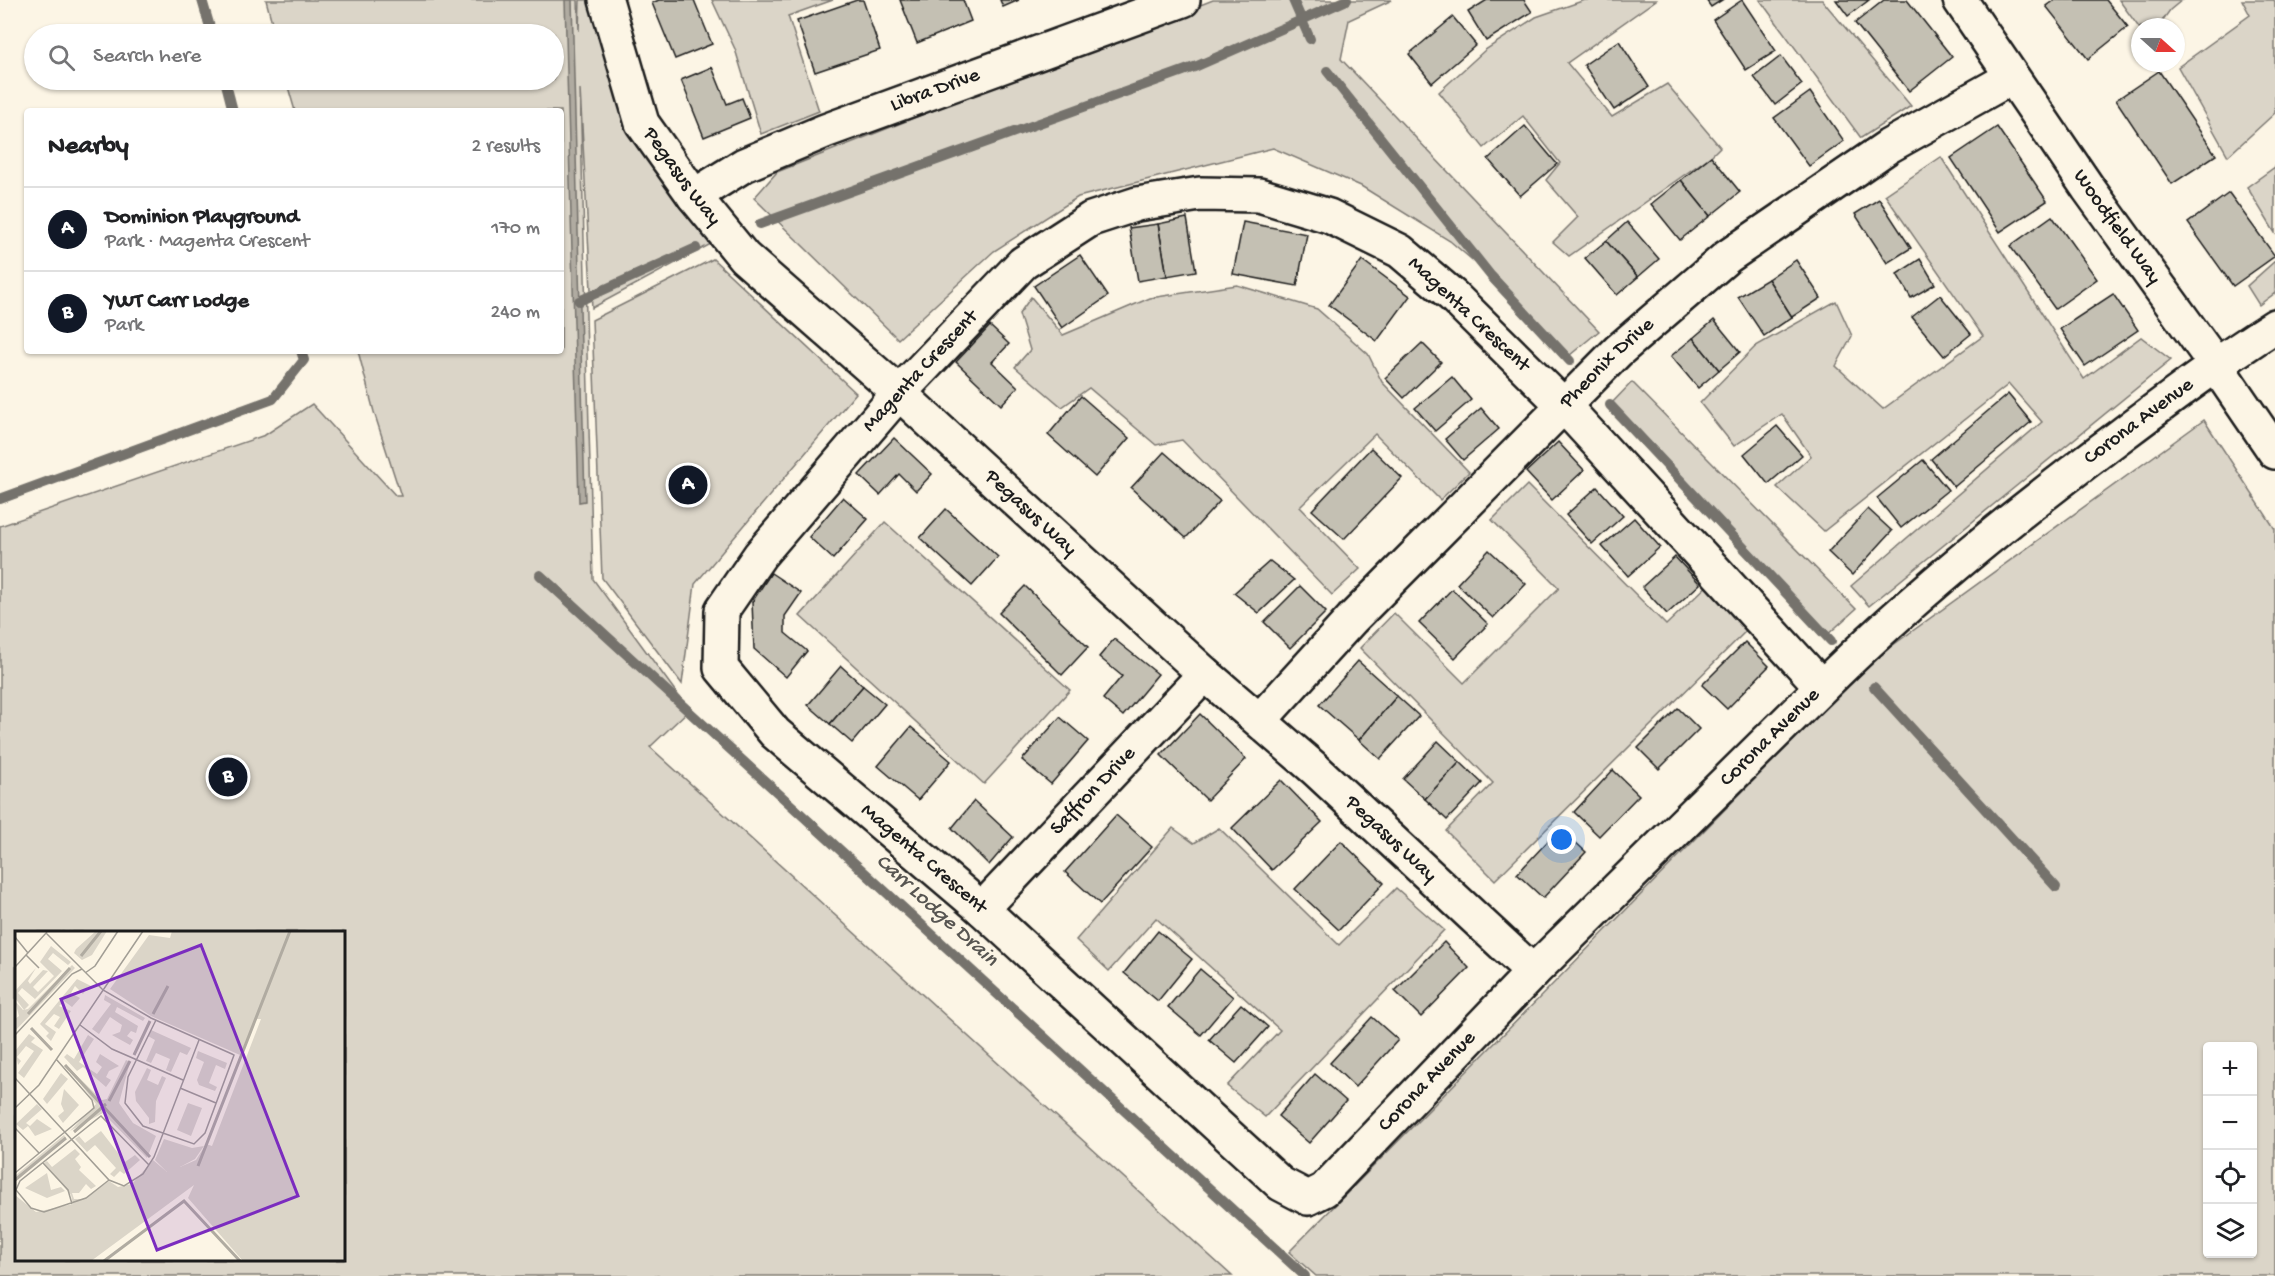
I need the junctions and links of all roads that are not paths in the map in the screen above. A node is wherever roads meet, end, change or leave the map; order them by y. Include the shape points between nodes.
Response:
1 (606, 0) edge
2 (1183, 0) edge
3 (1960, 0) edge
4 (2012, 77) junction
5 (694, 196) junction
6 (2275, 326) edge
7 (2215, 364) junction
8 (899, 393) junction
9 (1564, 406) junction
10 (2275, 452) edge
11 (1205, 674) junction
12 (1822, 687) junction
13 (1260, 720) junction
14 (982, 909) junction
15 (1533, 972) junction
16 (1308, 1198) joint

1 - 5 street, Pegasus Way via 642,123
2 - 5 street, Libra Drive via 825,131 744,165
3 - 4 street, Woodfield Way
4 - 7 street, Woodfield Way
4 - 9 street, Pheonix Drive via 1889,146 1727,257 1618,351
5 - 8 street, Pegasus Way via 744,257
6 - 7 street, Corona Avenue
7 - 10 street, Woodfield Way
7 - 12 street, Corona Avenue via 2013,517
8 - 9 street, Magenta Crescent via 1023,263 1091,219 1137,204 1200,194 1258,195 1329,216 1400,251 1453,296
8 - 11 street, Pegasus Way
8 - 14 street, Magenta Crescent via 760,555 722,610 721,668 775,733
9 - 12 street, Magenta Crescent
9 - 13 street, Pheonix Drive via 1352,619
11 - 13 street, Pegasus Way
11 - 14 street, Saffron Drive
12 - 15 street, Corona Avenue
13 - 15 street, Pegasus Way
14 - 16 street, Magenta Crescent via 1281,1184
15 - 16 street, Corona Avenue via 1324,1190

